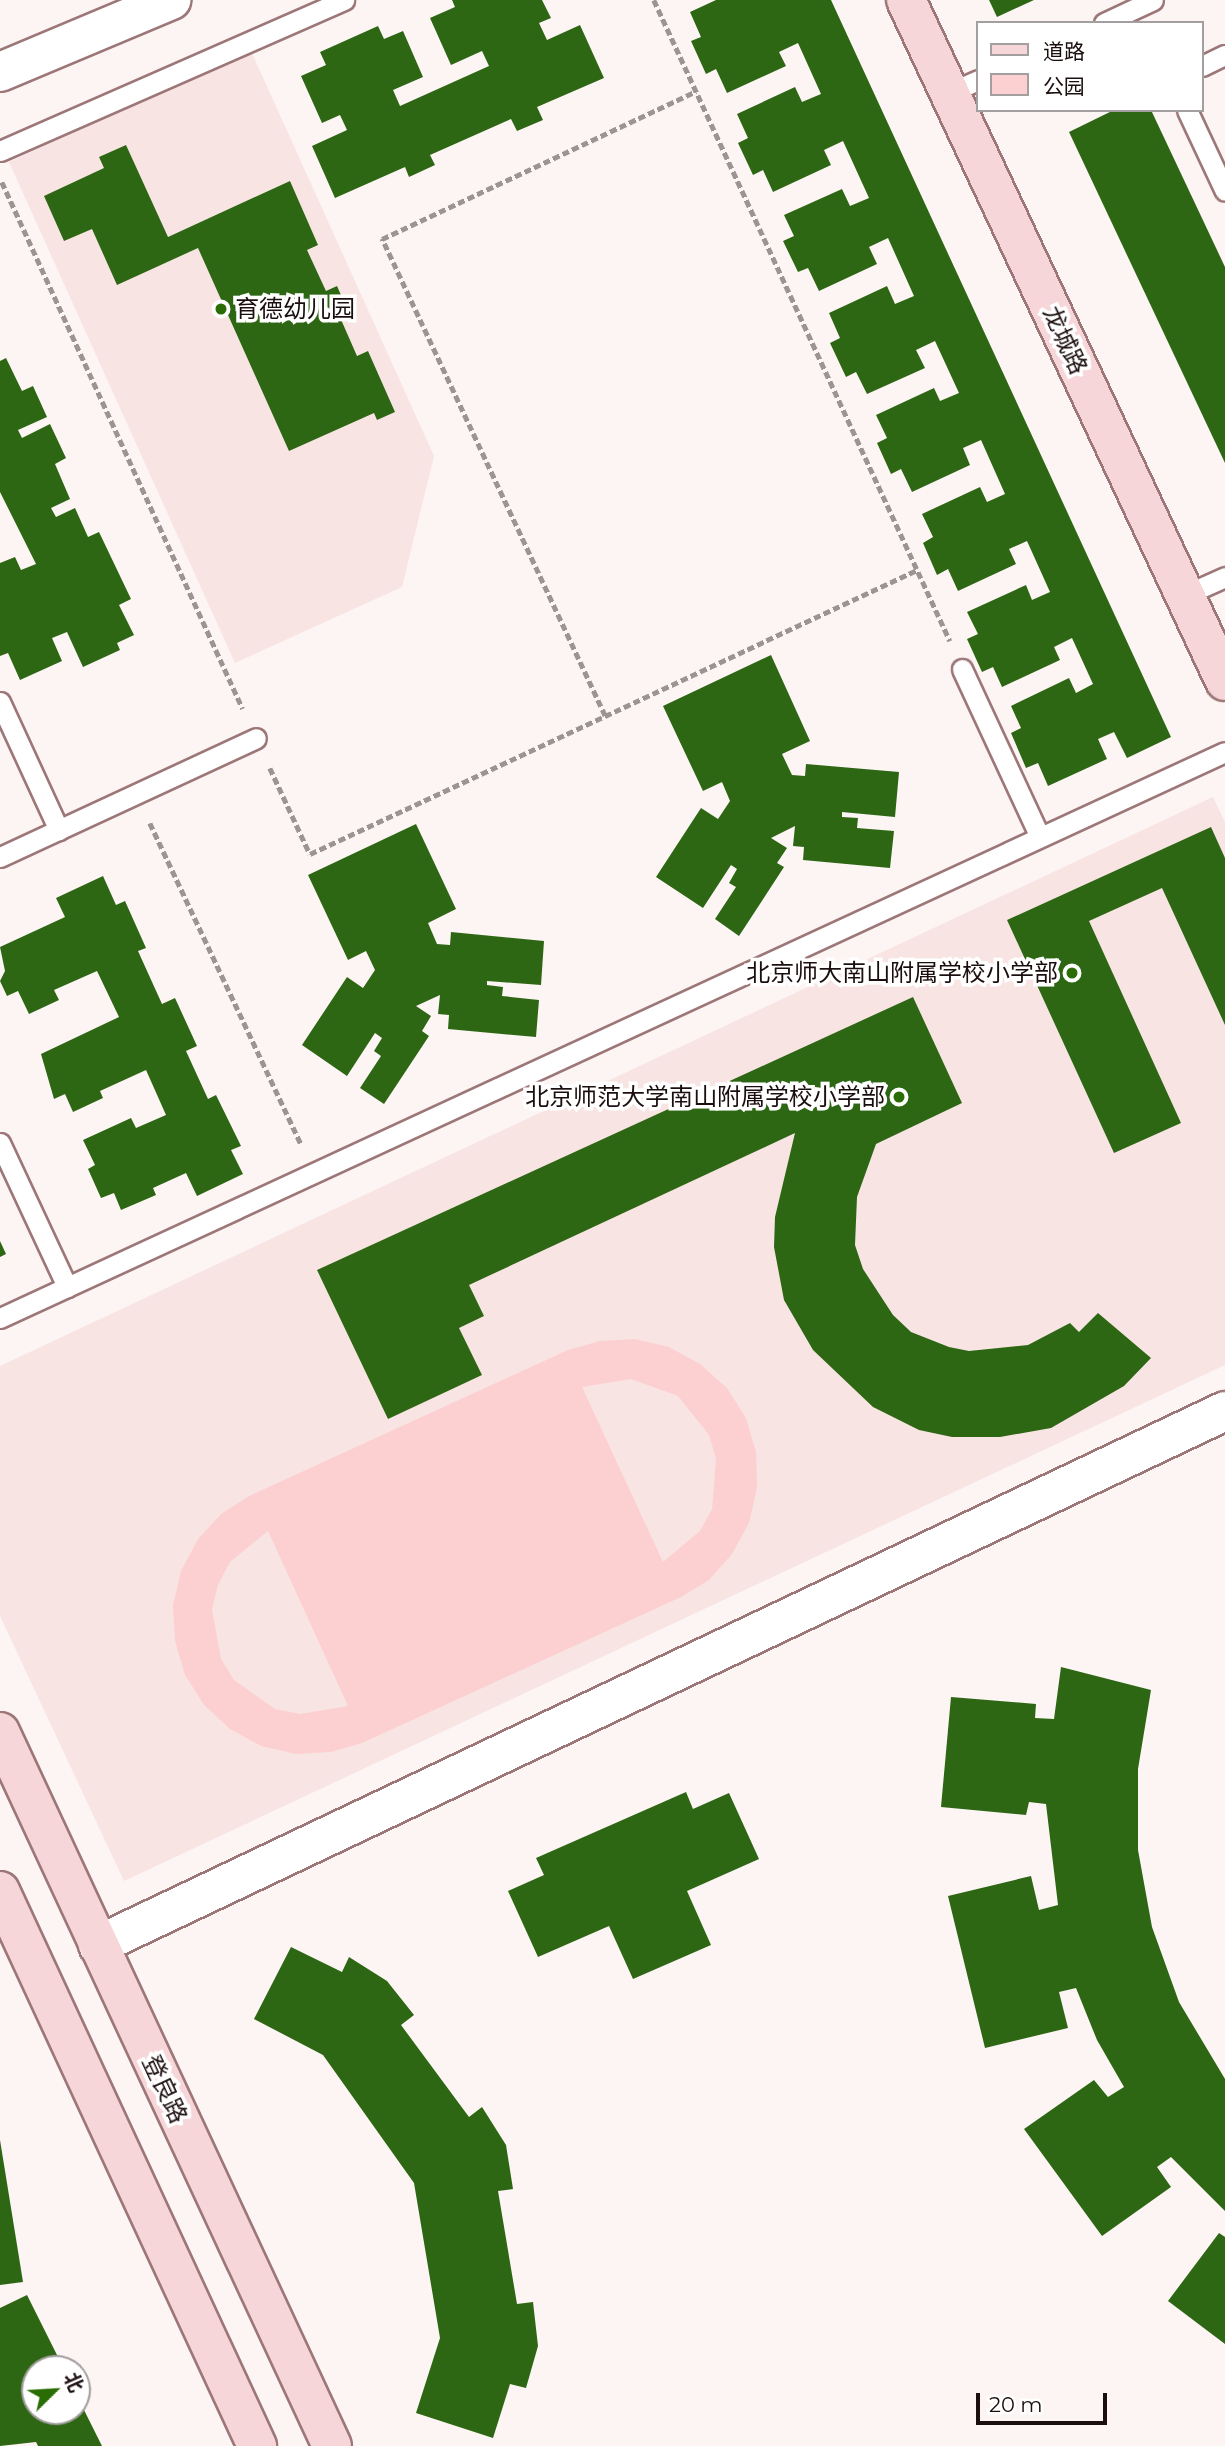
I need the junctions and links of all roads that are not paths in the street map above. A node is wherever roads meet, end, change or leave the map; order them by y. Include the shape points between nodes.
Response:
1 (171, 0) edge
2 (344, 0) edge
3 (906, 0) edge
4 (1153, 0) edge
5 (1108, 21) edge
6 (1225, 55) edge
7 (1204, 65) edge
8 (0, 72) edge
9 (964, 87) edge
10 (1189, 112) edge
11 (0, 151) edge
12 (1225, 191) edge
13 (1225, 577) edge
14 (1185, 595) junction
15 (962, 668) road end
16 (1225, 681) edge
17 (0, 702) edge
18 (256, 738) road end
19 (1225, 752) edge
20 (59, 830) junction
21 (1040, 837) junction
22 (0, 857) edge
23 (0, 1143) edge
24 (67, 1287) junction
25 (0, 1318) edge
26 (1225, 1411) edge
27 (0, 1732) edge
28 (0, 1891) edge
29 (98, 1945) junction
30 (257, 2446) edge
31 (331, 2446) edge

1 - 8 street
2 - 11 lane
3 - 9 street, 龙城路
4 - 5 lane
6 - 7 lane
9 - 14 street, 龙城路
10 - 12 lane
13 - 14 lane
14 - 16 street, 龙城路
15 - 21 lane
17 - 20 lane
18 - 20 lane
19 - 21 lane
20 - 22 lane
21 - 24 lane
23 - 24 lane
24 - 25 lane
26 - 29 street
27 - 29 street, 登良路
28 - 30 street
29 - 31 street, 登良路

